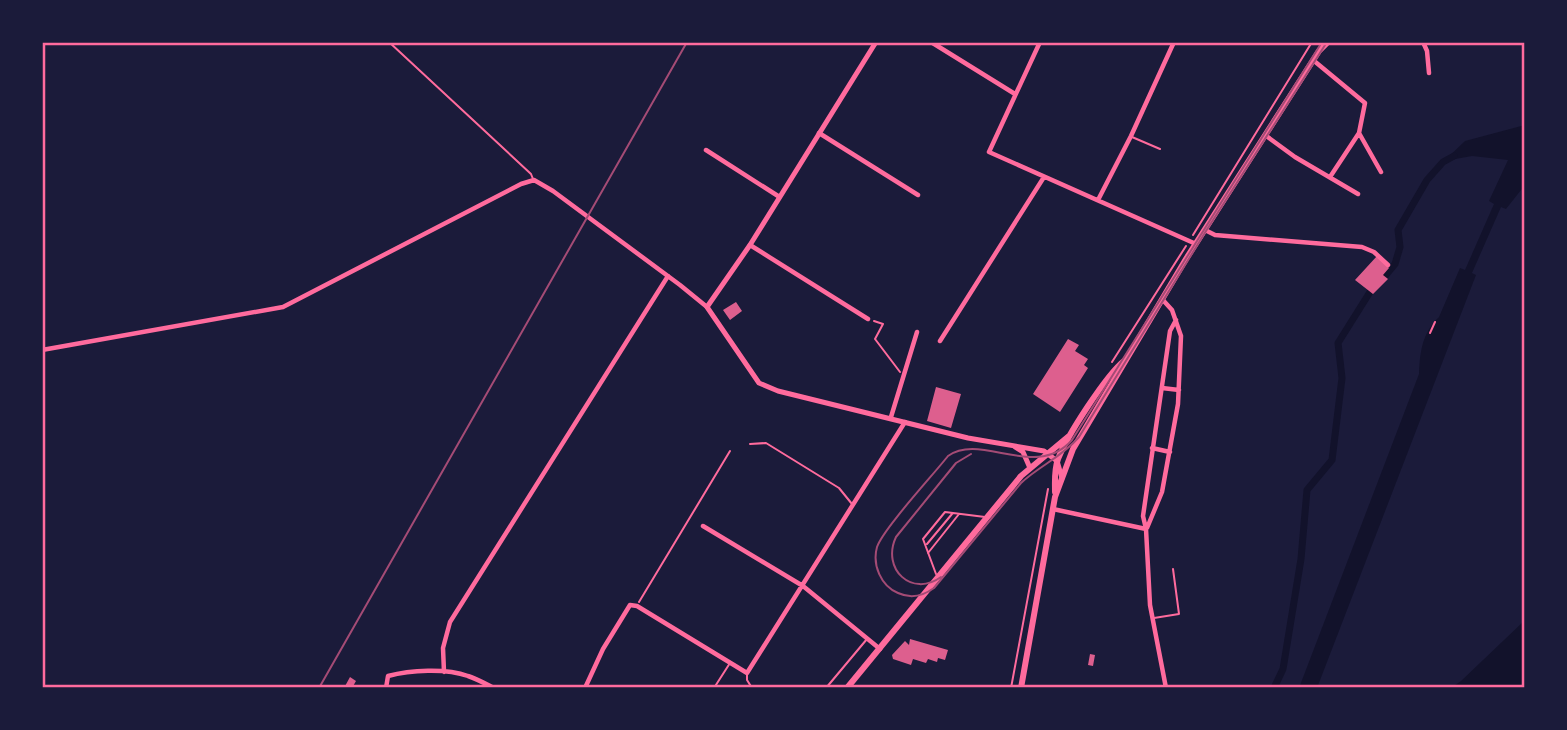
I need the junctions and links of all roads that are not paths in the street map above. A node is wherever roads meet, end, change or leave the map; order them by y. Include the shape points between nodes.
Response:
1 (389, 42) edge
2 (876, 42) edge
3 (931, 42) edge
4 (1040, 42) edge
5 (1174, 42) edge
6 (1321, 42) edge
7 (1328, 42) edge
8 (1423, 42) edge
9 (1319, 51) junction
10 (1313, 60) junction
11 (1429, 73) dead end
12 (1015, 94) junction
13 (1359, 132) junction
14 (819, 133) junction
15 (1265, 135) junction
16 (1131, 136) junction
17 (1160, 149) dead end
18 (706, 150) dead end
19 (1381, 172) dead end
20 (1044, 177) junction
21 (1329, 177) junction
22 (534, 180) junction
23 (1358, 194) dead end
24 (918, 195) dead end
25 (778, 196) junction
26 (1098, 200) junction
27 (1205, 230) junction
28 (1193, 242) junction
29 (750, 245) junction
30 (1388, 265) dead end
31 (668, 276) junction
32 (1162, 299) junction
33 (707, 307) junction
34 (868, 319) road end
35 (1176, 320) junction
36 (917, 332) dead end
37 (940, 341) dead end
38 (42, 351) edge
39 (1126, 359) junction
40 (1162, 388) junction
41 (1179, 390) junction
42 (891, 417) junction
43 (906, 421) junction
44 (1069, 436) junction
45 (750, 444) dead end
46 (1013, 446) junction
47 (1152, 448) junction
48 (1170, 452) junction
49 (1049, 454) junction
50 (1057, 461) junction
51 (1030, 468) junction
52 (1062, 478) junction
53 (1055, 497) junction
54 (853, 504) junction
55 (1145, 506) junction
56 (1155, 508) junction
57 (1053, 509) junction
58 (953, 513) junction
59 (960, 514) junction
60 (986, 517) junction
61 (703, 526) dead end
62 (1146, 529) junction
63 (926, 546) junction
64 (928, 553) junction
65 (1173, 569) dead end
66 (937, 577) junction
67 (803, 586) junction
68 (1153, 618) junction
69 (867, 639) junction
70 (880, 649) junction
71 (730, 662) junction
72 (444, 672) junction
73 (747, 673) junction
74 (386, 688) edge
75 (494, 688) edge
76 (585, 688) edge
77 (714, 688) edge
78 (752, 688) edge
79 (826, 688) edge
80 (848, 688) edge
81 (1021, 688) edge
82 (1166, 688) edge

1 - 22 lane
2 - 14 street
3 - 12 street
4 - 12 street
5 - 16 street
6 - 9 main road
7 - 9 main road
8 - 11 street
9 - 10 main road
10 - 13 street via 1365,103
10 - 15 main road
12 - 20 street via 989,152
13 - 19 street
13 - 21 street
14 - 24 street
14 - 25 street
15 - 21 street
15 - 27 main road
16 - 17 lane
16 - 26 street
18 - 25 street
20 - 26 street
20 - 37 street
21 - 23 street
22 - 31 street
22 - 38 street via 283,307
25 - 29 street
26 - 28 street
27 - 28 main road
27 - 30 street via 1215,235 1362,247
28 - 32 main road
29 - 33 street
29 - 34 street
31 - 33 street
31 - 72 street via 450,622 443,648
32 - 35 street
32 - 39 main road
33 - 42 street via 759,383
35 - 40 street via 1170,331
35 - 41 street via 1181,336
36 - 42 street
39 - 44 main road
39 - 52 main road via 1073,449
40 - 41 street
40 - 47 street
41 - 48 street
42 - 43 street
43 - 46 street
43 - 54 street
44 - 49 main road
44 - 50 main road
45 - 54 lane via 766,443 839,488
46 - 49 street
46 - 51 street via 1023,452
47 - 48 street
47 - 55 street
48 - 56 street
49 - 50 street
49 - 51 main road
50 - 52 street
50 - 53 main road
51 - 60 main road
52 - 53 main road
53 - 57 main road
54 - 67 street
55 - 56 street
55 - 62 street
56 - 62 street
57 - 62 street
57 - 81 main road
58 - 59 lane
58 - 63 lane
58 - 63 lane via 945,512 923,539
59 - 60 lane
59 - 64 lane
60 - 66 main road
61 - 67 street
62 - 68 street
63 - 64 lane
64 - 66 lane
65 - 68 lane via 1179,614
66 - 70 main road
67 - 69 street
67 - 73 street
68 - 82 street
69 - 70 street
69 - 79 lane
70 - 80 main road
71 - 73 street
71 - 76 street via 630,605
71 - 77 lane
72 - 74 street via 397,673 388,676
72 - 75 street
73 - 78 lane

